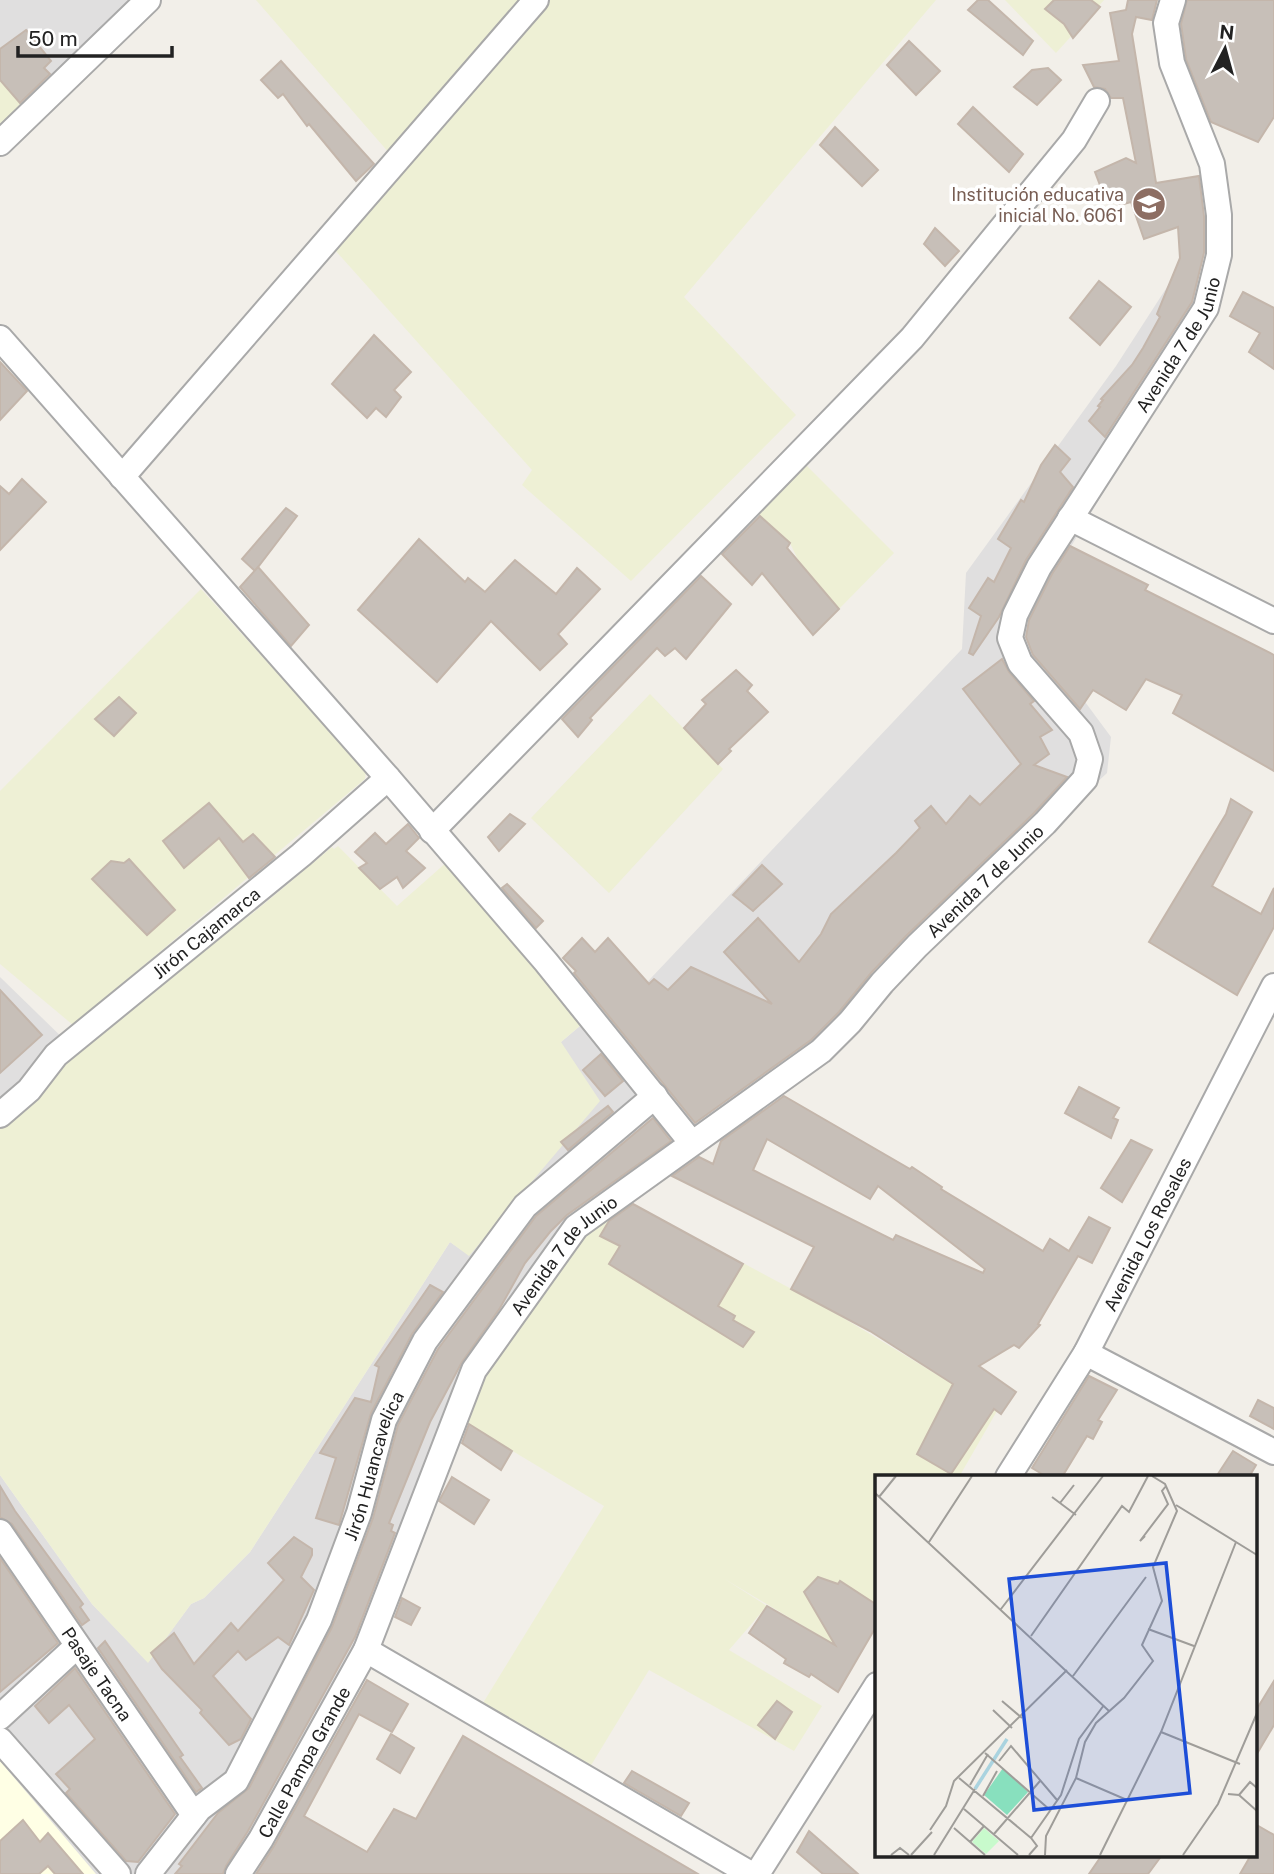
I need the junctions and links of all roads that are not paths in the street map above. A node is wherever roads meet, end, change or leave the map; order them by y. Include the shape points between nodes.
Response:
1 (148, 0) edge
2 (536, 0) edge
3 (1173, 0) edge
4 (1097, 101) dead end
5 (0, 143) edge
6 (0, 338) edge
7 (122, 477) junction
8 (1070, 518) junction
9 (1274, 621) edge
10 (388, 778) junction
11 (432, 831) junction
12 (1274, 986) edge
13 (655, 1096) junction
14 (0, 1115) edge
15 (691, 1142) junction
16 (1086, 1353) junction
17 (1274, 1452) edge
18 (1009, 1475) edge
19 (0, 1532) edge
20 (77, 1646) junction
21 (366, 1650) junction
22 (875, 1688) edge
23 (0, 1717) edge
24 (0, 1740) edge
25 (194, 1815) junction
26 (118, 1874) edge
27 (148, 1874) edge
28 (238, 1874) edge
29 (751, 1874) edge
30 (757, 1874) edge

1 - 5 street
2 - 7 street
3 - 8 street, Avenida 7 de Junio via 1166,23 1172,63 1212,164 1219,255 1206,308
4 - 11 street via 1074,140 912,338
6 - 7 street
7 - 10 street
8 - 9 street
8 - 15 street, Avenida 7 de Junio via 1015,615 1010,639 1020,663 1081,733 1090,759 1085,779 1045,824 917,946 821,1051
10 - 11 street
10 - 14 street, Jirón Cajamarca via 56,1055 29,1090
11 - 13 street
12 - 16 street, Avenida Los Rosales
13 - 15 street
13 - 25 street, Jirón Huancavelica via 526,1206 425,1341 384,1420 359,1513 319,1620 236,1781
15 - 21 street, Avenida 7 de Junio via 576,1227 474,1370
16 - 17 street
16 - 18 street, Avenida Los Rosales
19 - 20 street, Pasaje Tacna
20 - 23 street
20 - 25 street, Pasaje Tacna
21 - 28 street, Calle Pampa Grande
21 - 29 street
22 - 30 street
24 - 26 street
25 - 27 street, Jirón Huancavelica

